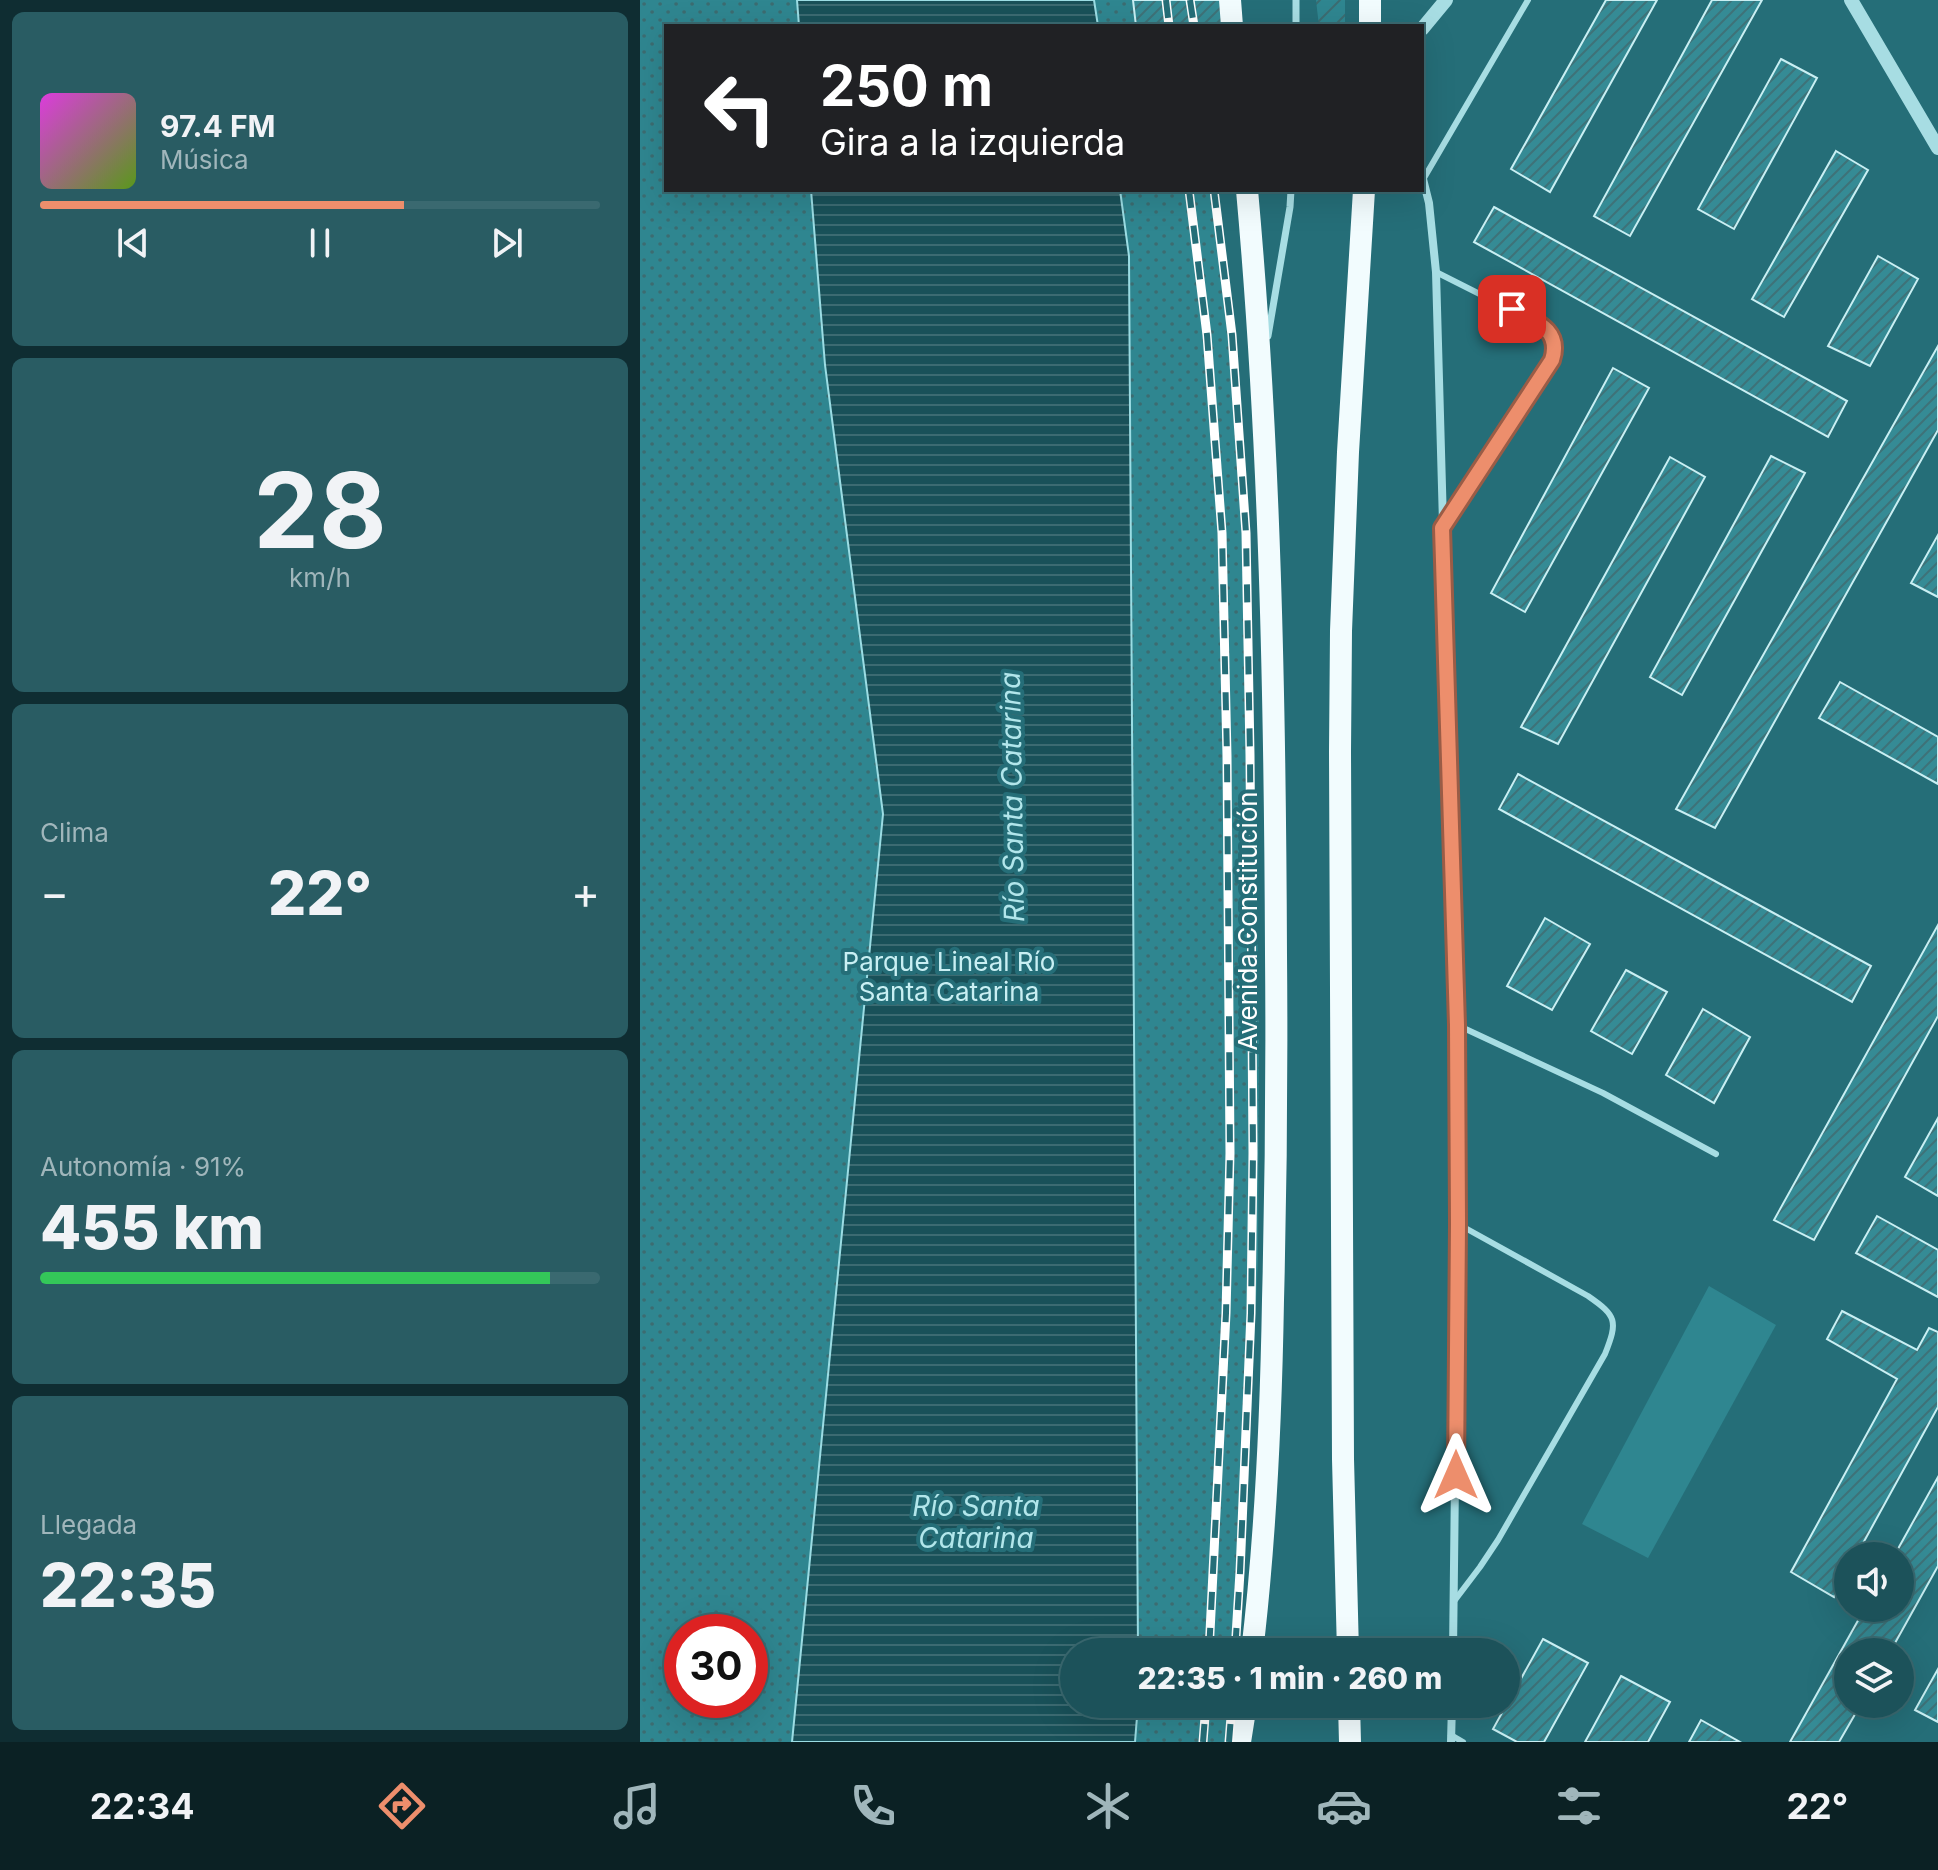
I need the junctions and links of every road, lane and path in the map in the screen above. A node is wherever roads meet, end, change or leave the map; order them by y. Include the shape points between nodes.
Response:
1 (1230, 0) edge
2 (1296, 0) edge
3 (1370, 0) edge
4 (1446, 0) edge
5 (1528, 0) edge
6 (1851, 0) edge
7 (1232, 24) edge
8 (1296, 24) edge
9 (1370, 24) edge
10 (1424, 27) edge
11 (1938, 148) edge
12 (1424, 175) edge
13 (1424, 181) edge
14 (1247, 192) edge
15 (1291, 192) edge
16 (1364, 192) edge
17 (1436, 272) junction
18 (1260, 378) junction
19 (1442, 528) junction
20 (1457, 1025) junction
21 (1716, 1154) dead end
22 (1458, 1224) junction
23 (1455, 1600) junction
24 (1254, 1638) edge
25 (1348, 1638) edge
26 (1454, 1638) edge
27 (1244, 1718) edge
28 (1349, 1718) edge
29 (1452, 1718) edge
30 (1451, 1738) edge
31 (1240, 1742) edge
32 (1350, 1742) edge
33 (1463, 1742) edge

1 - 7 highway
2 - 8 street
3 - 9 highway
4 - 10 street
5 - 12 lane
6 - 11 street
13 - 17 street
14 - 18 highway, Avenida Constitución
15 - 18 street
16 - 25 highway via 1341,661
17 - 19 street
17 - 19 lane via 1537,323 1555,345 1552,360
18 - 24 highway, Avenida Constitución via 1275,731 1278,1118 1270,1441
19 - 20 street
20 - 21 lane via 1603,1093
20 - 22 street
22 - 23 street
22 - 23 lane via 1588,1296 1611,1315 1614,1325 1605,1354 1506,1526
23 - 26 street
27 - 31 highway
28 - 32 highway
29 - 30 street
30 - 33 lane

